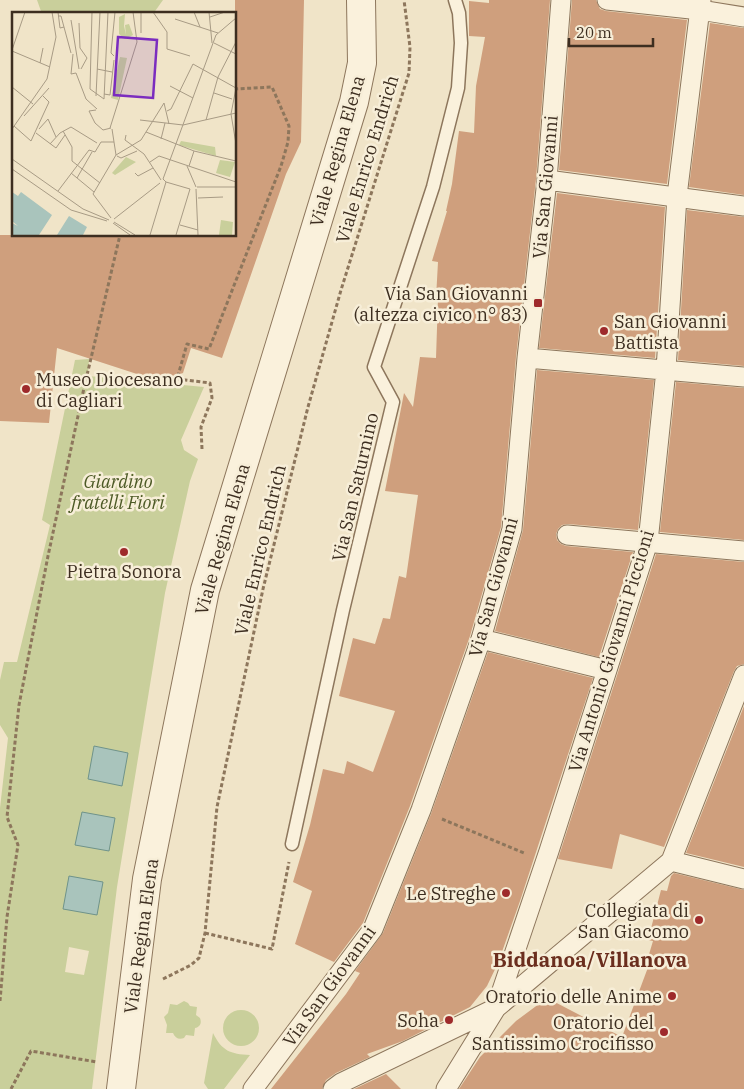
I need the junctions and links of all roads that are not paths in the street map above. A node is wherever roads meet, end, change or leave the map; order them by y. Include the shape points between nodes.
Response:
1 (361, 0) edge
2 (456, 0) edge
3 (561, 0) edge
4 (607, 0) edge
5 (701, 5) edge
6 (744, 17) edge
7 (547, 180) junction
8 (677, 196) junction
9 (744, 206) edge
10 (528, 358) junction
11 (666, 370) junction
12 (744, 377) edge
13 (567, 535) dead end
14 (648, 542) junction
15 (744, 551) edge
16 (481, 639) junction
17 (607, 670) junction
18 (744, 676) edge
19 (292, 844) road end
20 (671, 861) junction
21 (744, 879) edge
22 (496, 1008) junction
23 (123, 1078) edge
24 (253, 1089) edge
25 (333, 1089) edge
26 (446, 1089) edge

1 - 23 street, Viale Regina Elena via 362,63 354,102 205,590 147,879
2 - 19 lane, Via San Saturnino via 461,43 458,88 433,187 374,367 393,402
3 - 7 street, Via San Giovanni
4 - 5 street
5 - 6 street
5 - 8 street, Via Antonio Giovanni Piccioni
7 - 8 street
7 - 10 street, Via San Giovanni
8 - 9 street
8 - 11 street, Via Antonio Giovanni Piccioni
10 - 11 street
10 - 16 street, Via San Giovanni via 512,529
11 - 12 street
11 - 14 street, Via Antonio Giovanni Piccioni
13 - 14 street
14 - 15 street
14 - 17 street, Via Antonio Giovanni Piccioni
16 - 17 street
16 - 24 street, Via San Giovanni via 421,810 373,929
17 - 22 street, Via Antonio Giovanni Piccioni
18 - 20 street
20 - 21 street
20 - 22 street
22 - 25 street via 340,1082
22 - 26 street

